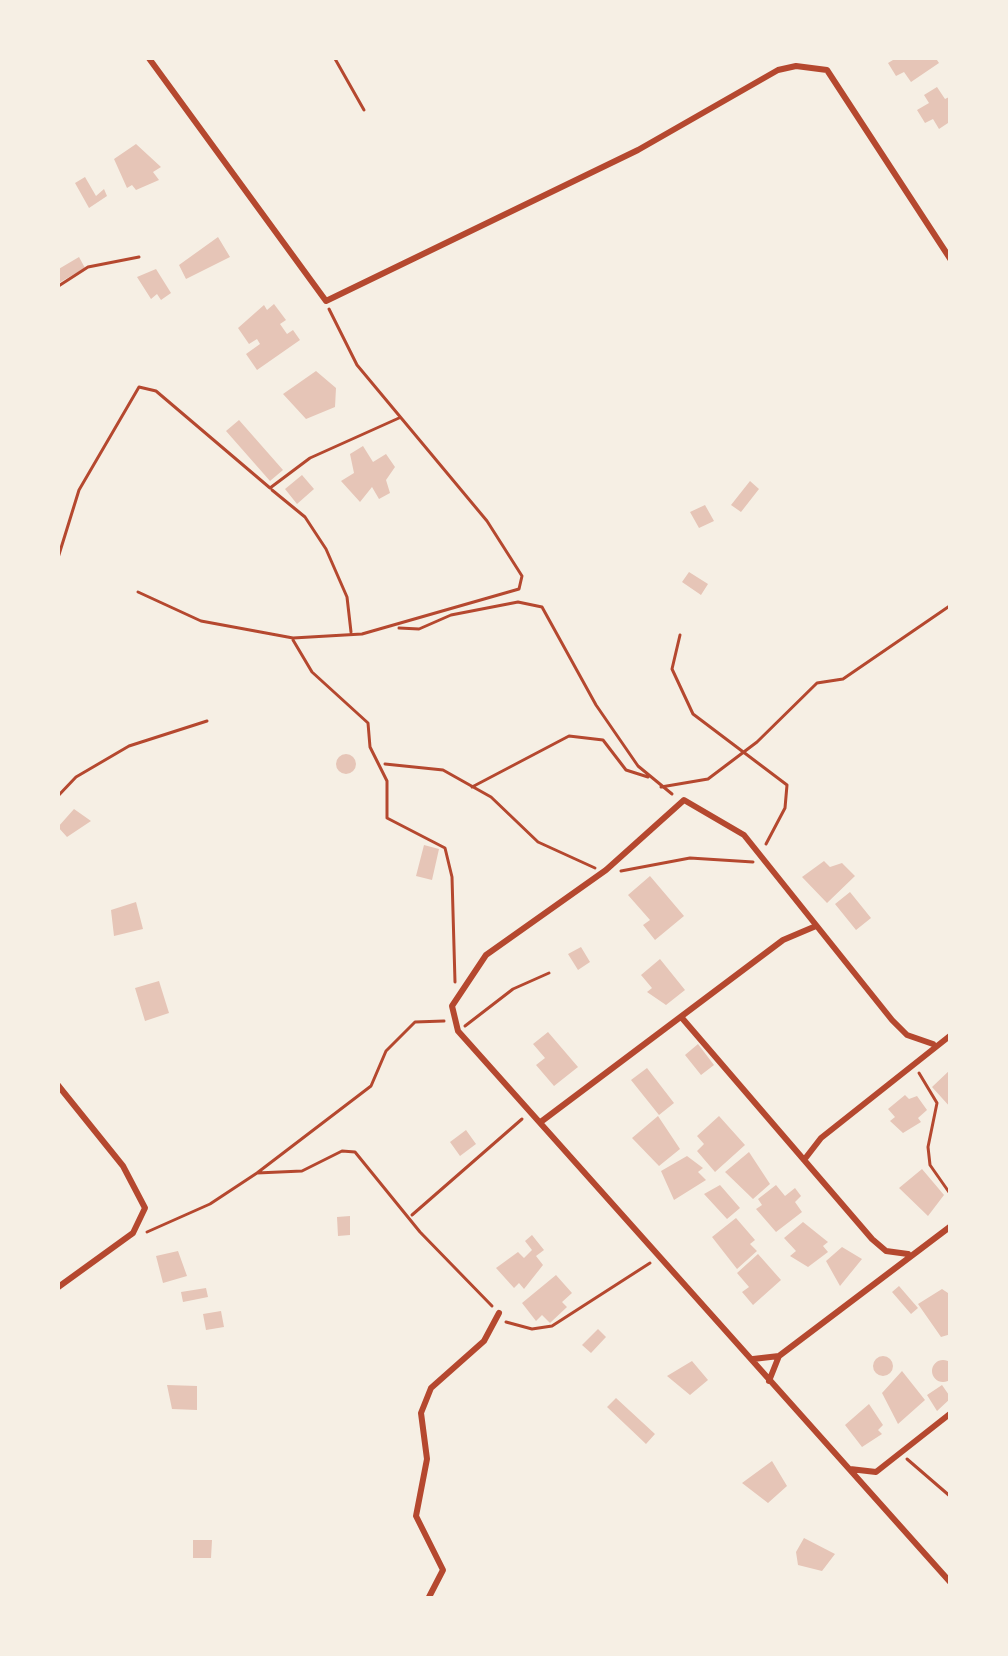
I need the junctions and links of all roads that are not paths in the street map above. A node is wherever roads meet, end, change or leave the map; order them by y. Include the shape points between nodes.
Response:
1 (148, 57) edge
2 (820, 57) edge
3 (827, 70) junction
4 (951, 260) edge
5 (804, 909) junction
6 (816, 926) junction
7 (798, 930) junction
8 (682, 1018) junction
9 (951, 1035) edge
10 (933, 1044) junction
11 (57, 1084) edge
12 (542, 1121) junction
13 (803, 1161) junction
14 (951, 1226) edge
15 (908, 1254) junction
16 (57, 1288) edge
17 (500, 1313) road end
18 (779, 1356) junction
19 (750, 1359) junction
20 (769, 1382) junction
21 (951, 1413) edge
22 (847, 1468) junction
23 (951, 1583) edge
24 (428, 1599) edge

1 - 3 street via 326,301 638,150 778,70
2 - 3 street
3 - 4 street
5 - 6 street
5 - 7 street
5 - 12 street via 728,821 684,800 604,871 487,955 452,1006 457,1028
6 - 7 street
6 - 10 street via 892,1021
7 - 8 street
8 - 12 street
8 - 13 street
9 - 10 street
10 - 13 street
11 - 16 street via 137,1188 145,1216 133,1234
12 - 19 street
13 - 15 street via 872,1239
14 - 15 street
15 - 18 street
17 - 24 street via 484,1340 431,1388 421,1413 428,1460 416,1516 442,1570
18 - 19 street
18 - 20 street
19 - 20 street
20 - 22 street
21 - 22 street via 876,1472
22 - 23 street

